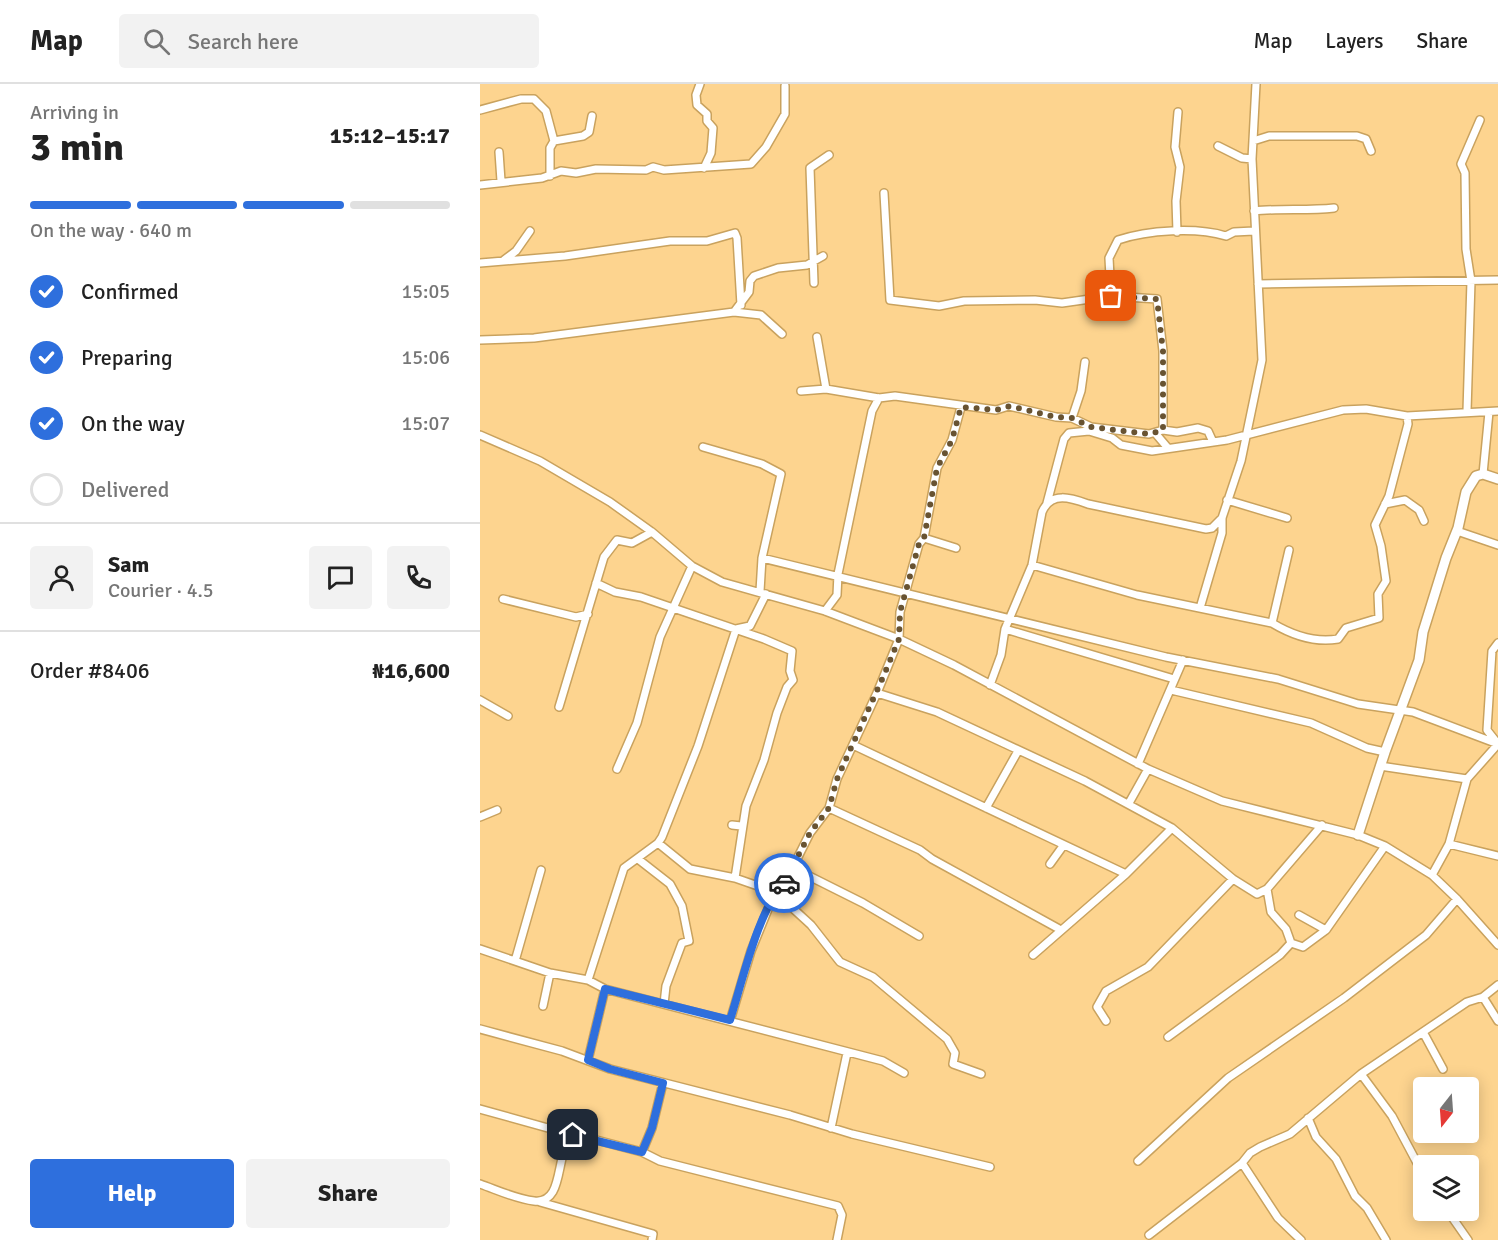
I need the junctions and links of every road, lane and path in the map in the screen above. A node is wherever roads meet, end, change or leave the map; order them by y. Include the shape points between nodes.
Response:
1 (700, 84) edge
2 (1256, 84) edge
3 (786, 85) edge
4 (480, 110) edge
5 (1178, 112) dead end
6 (592, 116) dead end
7 (1480, 120) dead end
8 (554, 141) junction
9 (1253, 141) junction
10 (1218, 146) dead end
11 (1371, 151) dead end
12 (499, 152) dead end
13 (829, 155) dead end
14 (1252, 159) junction
15 (704, 168) junction
16 (550, 176) junction
17 (501, 181) junction
18 (480, 185) edge
19 (884, 193) dead end
20 (1334, 208) dead end
21 (1254, 211) junction
22 (530, 231) dead end
23 (1254, 231) junction
24 (1177, 232) junction
25 (823, 256) dead end
26 (813, 260) junction
27 (500, 261) junction
28 (480, 263) edge
29 (1471, 280) junction
30 (1498, 280) edge
31 (814, 283) dead end
32 (1257, 284) junction
33 (1111, 296) junction
34 (741, 304) junction
35 (734, 312) junction
36 (782, 334) dead end
37 (817, 337) dead end
38 (480, 340) edge
39 (1085, 362) dead end
40 (826, 389) junction
41 (801, 391) dead end
42 (879, 398) junction
43 (961, 407) junction
44 (1467, 411) junction
45 (1498, 411) edge
46 (1489, 412) junction
47 (1407, 416) junction
48 (1070, 418) junction
49 (1159, 432) junction
50 (480, 435) edge
51 (1244, 436) junction
52 (1064, 439) junction
53 (1213, 442) junction
54 (703, 447) dead end
55 (1167, 447) junction
56 (1483, 474) junction
57 (1498, 478) edge
58 (1227, 500) junction
59 (1047, 503) junction
60 (1385, 504) junction
61 (1222, 518) junction
62 (1287, 518) dead end
63 (1424, 520) dead end
64 (1457, 531) junction
65 (652, 532) junction
66 (924, 538) junction
67 (1498, 545) edge
68 (956, 548) dead end
69 (1289, 550) dead end
70 (762, 558) junction
71 (1032, 565) junction
72 (692, 566) junction
73 (838, 574) junction
74 (596, 583) junction
75 (763, 592) junction
76 (907, 592) junction
77 (503, 599) dead end
78 (1200, 608) junction
79 (674, 609) junction
80 (825, 611) junction
81 (588, 614) junction
82 (1009, 617) junction
83 (1272, 623) junction
84 (736, 629) junction
85 (1005, 629) junction
86 (899, 639) junction
87 (1498, 643) edge
88 (1183, 660) junction
89 (1174, 679) junction
90 (990, 685) junction
91 (1171, 690) junction
92 (877, 693) junction
93 (480, 700) edge
94 (559, 707) dead end
95 (1401, 710) junction
96 (508, 716) dead end
97 (1498, 744) edge
98 (853, 745) junction
99 (1018, 751) junction
100 (1385, 752) junction
101 (1138, 764) junction
102 (1380, 766) junction
103 (617, 769) dead end
104 (1148, 769) junction
105 (1467, 779) junction
106 (1129, 803) junction
107 (829, 808) junction
108 (986, 808) junction
109 (497, 810) dead end
110 (480, 817) edge
111 (732, 825) dead end
112 (1322, 825) junction
113 (741, 826) junction
114 (1172, 828) junction
115 (1358, 834) junction
116 (658, 843) junction
117 (1449, 844) junction
118 (1063, 846) junction
119 (1385, 846) junction
120 (1498, 856) edge
121 (638, 859) junction
122 (1050, 864) dead end
123 (793, 868) junction
124 (541, 870) dead end
125 (1126, 874) junction
126 (1432, 875) junction
127 (735, 878) junction
128 (1233, 879) junction
129 (1267, 889) junction
130 (775, 892) junction
131 (1457, 899) junction
132 (1299, 915) dead end
133 (1061, 930) junction
134 (1326, 930) junction
135 (919, 936) dead end
136 (1291, 943) junction
137 (1498, 945) edge
138 (480, 949) edge
139 (1033, 955) dead end
140 (515, 961) junction
141 (550, 973) junction
142 (588, 980) junction
143 (1498, 984) edge
144 (605, 989) junction
145 (1483, 997) junction
146 (664, 1004) junction
147 (543, 1006) dead end
148 (730, 1020) junction
149 (1106, 1020) dead end
150 (1498, 1021) edge
151 (480, 1029) edge
152 (1423, 1032) junction
153 (1168, 1037) dead end
154 (847, 1053) junction
155 (588, 1060) junction
156 (1443, 1069) dead end
157 (904, 1073) dead end
158 (981, 1074) dead end
159 (1361, 1074) junction
160 (663, 1083) junction
161 (480, 1109) edge
162 (1308, 1118) junction
163 (831, 1128) junction
164 (573, 1135) junction
165 (642, 1152) junction
166 (1413, 1155) edge
167 (1138, 1161) dead end
168 (1242, 1163) junction
169 (990, 1167) dead end
170 (480, 1184) edge
171 (537, 1201) junction
172 (1455, 1221) edge
173 (1149, 1235) dead end
174 (652, 1240) edge
175 (837, 1240) edge
176 (1301, 1240) edge
177 (1386, 1240) edge
178 (1468, 1240) edge

1 - 15 street via 697,105 707,114 706,121 713,128 711,153
2 - 9 street
3 - 15 street via 785,114 751,164
4 - 8 street via 534,99 546,111
5 - 24 street
6 - 8 street via 589,132 583,136
7 - 29 street via 1461,164 1465,173 1466,249
8 - 16 street via 550,148
9 - 11 street via 1269,136 1357,136 1366,139
9 - 14 street
10 - 14 street
12 - 17 street
13 - 26 street via 810,168
14 - 21 street
15 - 16 street via 597,169 561,171
16 - 17 street via 521,182
17 - 18 street
19 - 33 street via 890,300 939,306 964,301 1062,303
20 - 21 street
21 - 23 street
22 - 27 street via 516,251
23 - 24 street via 1227,236 1215,232
23 - 32 street
24 - 33 street via 1118,240 1109,258
25 - 26 street
26 - 31 street
26 - 34 street via 807,265 754,276
27 - 28 street
27 - 34 street via 670,241 707,241 735,233
29 - 30 street
29 - 32 street
29 - 44 street
32 - 51 street via 1262,360
33 - 49 street via 1157,299 1163,351
34 - 35 street
35 - 36 street via 761,315
35 - 38 street via 534,338
37 - 40 street
39 - 48 street via 1081,391
40 - 41 street
40 - 42 street
42 - 43 street via 896,396
42 - 73 street via 872,411
43 - 48 street via 996,410 1010,406
43 - 66 street via 952,440 937,468
44 - 46 street
44 - 47 street
45 - 46 street
46 - 56 street
47 - 51 street via 1366,409 1343,410
47 - 60 street
48 - 49 street via 1091,427
48 - 52 street
49 - 53 street via 1198,428 1208,430
49 - 55 street
50 - 65 street via 540,461
51 - 53 street
51 - 58 street via 1241,461
52 - 55 street via 1069,433 1089,431 1134,448 1152,451
52 - 59 street
53 - 55 street
54 - 70 street via 762,464 781,474
56 - 57 street
56 - 64 street via 1476,476 1466,492
58 - 61 street
58 - 62 street
59 - 61 street via 1069,497 1206,529
59 - 71 street
60 - 63 street via 1405,500 1419,510
60 - 83 street via 1375,525 1386,581 1378,594 1379,618 1346,628 1338,639 1325,642 1286,632
61 - 78 street via 1222,533
64 - 67 street
64 - 95 street
65 - 72 street
65 - 74 street via 632,543 616,540 604,557
66 - 68 street
66 - 76 street
69 - 83 street
70 - 73 street
70 - 75 street
71 - 78 street
71 - 82 street
72 - 75 street via 722,582
72 - 79 street
73 - 76 street
73 - 80 street via 837,596
74 - 79 street
74 - 81 street
75 - 80 street
75 - 84 street via 750,626
76 - 82 street
76 - 86 street via 900,612
77 - 81 street via 576,617
78 - 83 street
79 - 84 street
79 - 103 street via 660,637 637,723
80 - 86 street
81 - 94 street
82 - 85 street
82 - 88 street
84 - 113 street via 792,651 793,680 777,713
84 - 116 street via 698,746
85 - 89 street
85 - 90 street
86 - 90 street
86 - 92 street
87 - 97 street via 1492,651 1487,730
88 - 89 street
88 - 95 street via 1278,679 1358,704
89 - 91 street
90 - 101 street
91 - 100 street via 1311,723
91 - 101 street
92 - 98 street
92 - 99 street via 938,712
93 - 96 street
95 - 97 street
95 - 100 street
97 - 105 street
98 - 107 street
98 - 108 street
99 - 106 street
99 - 108 street
100 - 102 street
101 - 104 street
102 - 105 street
102 - 115 street
104 - 106 street
104 - 112 street via 1222,801
105 - 117 street
106 - 114 street
107 - 123 street via 810,833
107 - 133 street via 920,850
108 - 118 street
109 - 110 street
111 - 113 street
112 - 115 street
112 - 129 street
113 - 127 street
114 - 125 street
114 - 128 street
115 - 119 street
116 - 121 street
116 - 127 street via 690,869
117 - 120 street
117 - 126 street
118 - 122 street
118 - 125 street
119 - 126 street
119 - 134 street
121 - 142 street via 626,864 622,872
121 - 146 street via 670,884 682,906 689,941 682,943 666,986
123 - 130 street
123 - 135 street
124 - 140 street
125 - 133 street
126 - 131 street
127 - 130 street
128 - 129 street via 1257,894
128 - 149 street via 1148,967 1101,996 1097,1007
129 - 136 street via 1271,912 1286,929
130 - 148 street via 751,951
130 - 158 street via 811,925 840,962 873,977 947,1039 955,1053 953,1064
131 - 137 street
131 - 167 street via 1426,934 1344,998 1228,1078
132 - 134 street
133 - 139 street
134 - 136 street via 1303,947
136 - 153 street
138 - 140 street
140 - 141 street
141 - 142 street
141 - 147 street
142 - 144 street
143 - 145 street
144 - 146 street
144 - 155 street
145 - 150 street
145 - 152 street via 1467,1002
146 - 148 street
148 - 154 street
151 - 155 street
152 - 156 street
152 - 159 street
154 - 157 street via 883,1061
154 - 163 street
155 - 160 street
159 - 162 street
159 - 166 street via 1392,1116
160 - 163 street
160 - 165 street
161 - 164 street
162 - 168 street via 1290,1134 1250,1153
162 - 177 street via 1316,1137 1336,1159 1355,1196
163 - 169 street
164 - 165 street
164 - 171 street via 563,1148 553,1194
165 - 175 street via 660,1161 838,1206 842,1215
168 - 173 street
168 - 176 street via 1278,1218
170 - 171 street
171 - 174 street via 653,1234
172 - 178 street

